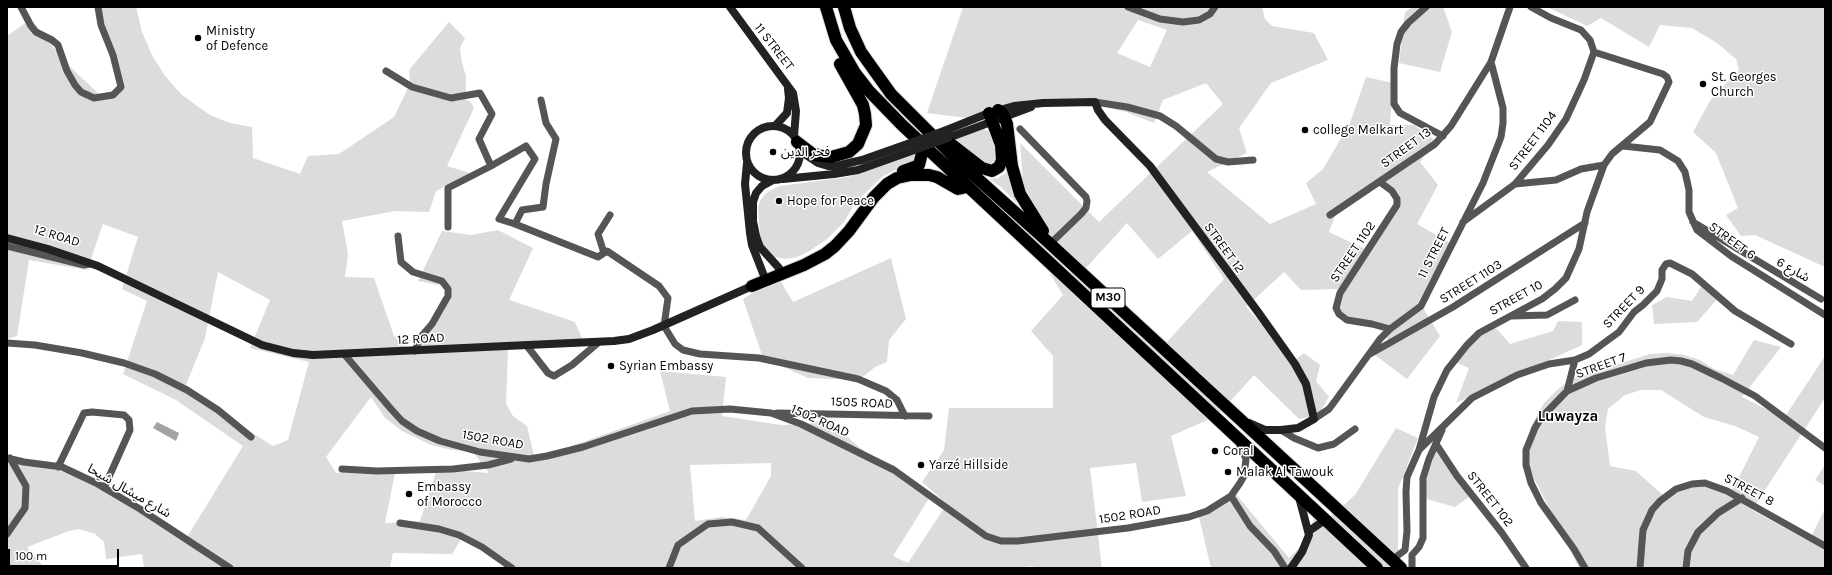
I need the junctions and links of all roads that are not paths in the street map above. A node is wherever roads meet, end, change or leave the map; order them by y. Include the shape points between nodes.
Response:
1 (21, 7) edge
2 (98, 7) edge
3 (730, 7) edge
4 (826, 7) edge
5 (844, 7) edge
6 (1128, 7) edge
7 (1215, 7) edge
8 (1426, 7) edge
9 (1510, 7) edge
10 (1531, 7) edge
11 (836, 40) junction
12 (1594, 52) junction
13 (1491, 62) junction
14 (386, 71) dead end
15 (787, 82) junction
16 (540, 100) dead end
17 (1095, 102) junction
18 (912, 115) junction
19 (996, 115) junction
20 (775, 126) junction
21 (1020, 129) dead end
22 (946, 134) junction
23 (1443, 136) junction
24 (797, 141) junction
25 (920, 142) junction
26 (1623, 146) junction
27 (1253, 160) dead end
28 (747, 163) junction
29 (1604, 165) junction
30 (491, 166) junction
31 (776, 180) junction
32 (1380, 182) junction
33 (1515, 184) junction
34 (967, 187) junction
35 (610, 215) dead end
36 (1330, 215) dead end
37 (1693, 222) junction
38 (1463, 223) junction
39 (1585, 223) junction
40 (515, 224) junction
41 (448, 227) dead end
42 (7, 233) edge
43 (398, 236) dead end
44 (7, 238) edge
45 (1049, 243) junction
46 (7, 246) edge
47 (604, 253) junction
48 (93, 264) junction
49 (780, 271) junction
50 (765, 279) junction
51 (752, 286) joint
52 (1821, 299) dead end
53 (1575, 300) dead end
54 (1825, 315) edge
55 (1509, 316) junction
56 (664, 326) junction
57 (1390, 329) junction
58 (599, 342) junction
59 (7, 343) edge
60 (1790, 344) dead end
61 (527, 346) junction
62 (415, 351) junction
63 (344, 354) junction
64 (1366, 356) junction
65 (1575, 360) junction
66 (1567, 391) junction
67 (771, 413) junction
68 (905, 416) junction
69 (929, 416) dead end
70 (1236, 416) junction
71 (1314, 419) junction
72 (1442, 428) junction
73 (1355, 429) dead end
74 (1281, 430) junction
75 (1235, 436) junction
76 (252, 437) dead end
77 (1436, 444) junction
78 (1825, 448) edge
79 (1419, 450) junction
80 (9, 458) edge
81 (515, 458) junction
82 (58, 467) junction
83 (342, 469) dead end
84 (104, 488) junction
85 (1231, 496) junction
86 (1299, 497) junction
87 (1742, 498) junction
88 (1325, 520) junction
89 (400, 523) dead end
90 (1309, 531) junction
91 (7, 534) edge
92 (1825, 546) edge
93 (1396, 564) edge
94 (230, 568) edge
95 (512, 568) edge
96 (669, 568) edge
97 (802, 568) edge
98 (1286, 568) edge
99 (1291, 568) edge
100 (1377, 568) edge
101 (1412, 568) edge
102 (1526, 568) edge
103 (1585, 568) edge
104 (1640, 568) edge
105 (1686, 568) edge

1 - 2 street via 36,32 58,45 67,72 75,85 81,92 94,98 113,95 121,86 113,55 101,25
3 - 15 street, 11 STREET
4 - 11 highway, M30
5 - 18 highway, M30 via 856,42 866,61 890,94
6 - 7 street via 1160,19 1183,22 1199,20 1210,14
8 - 23 street via 1408,23 1401,32 1397,44 1394,104 1400,113
9 - 13 street, STREET 13
10 - 12 street via 1581,30 1590,40
11 - 24 highway via 836,54 864,109 866,125 862,137 849,152 831,157 814,155
11 - 25 highway, M30 via 869,91
12 - 26 street, STREET 10 via 1646,68 1667,77 1669,82 1650,122
12 - 33 street, STREET 1104 via 1566,119
13 - 23 street, STREET 13 via 1452,126
13 - 38 street, 11 STREET via 1503,108 1501,137 1483,183
14 - 30 street via 412,87 451,98 480,93 492,114 478,139
15 - 20 street via 789,106
15 - 24 street, 11 STREET via 795,102
16 - 40 street via 546,123 556,139 543,208 522,210
17 - 19 street via 1043,103
17 - 27 street via 1160,116 1180,128 1216,159 1228,162
17 - 71 street, STREET 12 via 1106,120 1150,166 1295,364 1306,384
18 - 19 highway via 977,165 992,170 1001,164 1002,157
18 - 45 highway, M30 via 959,162
19 - 22 street
19 - 45 highway via 1008,129 1012,166 1020,194
20 - 24 street via 782,127
20 - 28 street via 763,127 750,138 746,146
21 - 45 street via 1086,197 1086,208
22 - 24 street, bridge via 836,166 815,162 805,154
22 - 31 street, bridge via 858,170
23 - 32 street, STREET 13
24 - 31 street via 800,154 798,163 790,173
25 - 34 highway, M30
25 - 49 highway via 922,153 919,165 884,180 863,202 845,228 822,249
26 - 29 street, STREET 10
26 - 37 street, STREET 6 via 1660,150 1678,161 1685,172 1689,190 1689,212
28 - 31 street via 758,176
28 - 50 street via 745,184 750,233
29 - 33 street via 1581,169 1556,180
29 - 39 street, STREET 10 via 1593,192
30 - 40 street via 526,146 535,159 499,219
30 - 41 street via 448,188
31 - 49 street via 762,186 756,193 753,202 753,221 760,247
32 - 36 street, STREET 13
32 - 57 street, STREET 1102 via 1392,191 1397,199 1397,206 1340,293 1336,308 1346,320
33 - 38 street, STREET 1104
34 - 49 highway via 958,190 929,175 897,178 874,197 835,246 804,265
34 - 75 highway, M30
35 - 47 street via 598,234
37 - 52 street, شارع 6
37 - 54 street, STREET 6 via 1713,243
38 - 57 street, 11 STREET via 1421,306
39 - 55 street, STREET 10 via 1579,249 1566,278 1550,293
39 - 64 street, STREET 1103 via 1453,307
40 - 47 street via 598,257
42 - 48 street, 12 ROAD via 78,254
43 - 62 street via 401,262 413,272 442,280 448,289 448,296 432,324 420,338
44 - 48 street, 12 ROAD
45 - 70 highway, M30
46 - 48 street via 72,263
47 - 56 street via 607,251 659,286 668,298
48 - 63 street, 12 ROAD via 262,344 293,353
49 - 50 highway
50 - 51 highway
51 - 56 street, 12 ROAD
53 - 55 street via 1547,315
55 - 79 street, STREET 10 via 1479,333 1449,367 1434,397
56 - 58 street, 12 ROAD via 628,339
56 - 68 street via 675,344 683,350 700,354 759,358 858,379 886,391 897,400
57 - 64 street, 11 STREET
58 - 61 street, 12 ROAD
58 - 61 street via 572,365 554,376 548,373
59 - 76 street via 82,352 155,374 218,410
60 - 65 street, STREET 9 via 1735,311 1692,274 1670,263 1662,270 1662,279 1657,291 1634,312 1619,332 1589,354
61 - 62 street, 12 ROAD
62 - 63 street, 12 ROAD
63 - 81 street, 1502 ROAD via 394,413 417,431 440,442
64 - 71 street, 11 STREET via 1329,409
65 - 66 street
65 - 72 street, STREET 9 via 1549,364 1498,384 1472,398
66 - 78 street, STREET 7 via 1596,378 1646,363 1681,361 1755,396
66 - 103 street, STREET 7 via 1541,418 1535,428 1526,450 1526,465 1541,503
67 - 68 street, 1505 ROAD
67 - 81 street, 1502 ROAD via 730,409 692,412 547,456
67 - 85 street, 1502 ROAD via 801,424 894,470 986,536 1001,541 1084,534 1179,519 1207,510
68 - 69 street, 1505 ROAD
70 - 74 street via 1265,430
70 - 93 highway, M30
71 - 74 street via 1298,428
72 - 77 street
72 - 79 street, STREET 9
73 - 74 street via 1334,444 1318,448
75 - 85 street, 1502 ROAD via 1244,452 1245,466 1240,483
75 - 86 highway, M30
77 - 101 street via 1423,478 1422,541 1412,555
77 - 102 street, STREET 102
79 - 93 street, STREET 10 via 1406,482 1405,550
80 - 82 street, شارع ميشال شيحا
80 - 91 street via 26,486 25,508
81 - 83 street via 488,465 453,469
82 - 84 street, شارع ميشال شيحا
82 - 84 street via 84,413 124,415 129,420 130,430
84 - 94 street, شارع ميشال شيحا
85 - 98 street via 1250,526
86 - 88 highway, M30
86 - 90 street
87 - 92 street, STREET 8
87 - 104 street, STREET 8 via 1705,483 1685,485 1676,489 1655,505 1645,522
87 - 105 street via 1718,514 1698,532 1688,551
88 - 90 street
88 - 100 highway, M30
89 - 95 street via 459,535
90 - 99 street via 1304,548
96 - 97 street via 678,545 708,524 732,522 758,528

